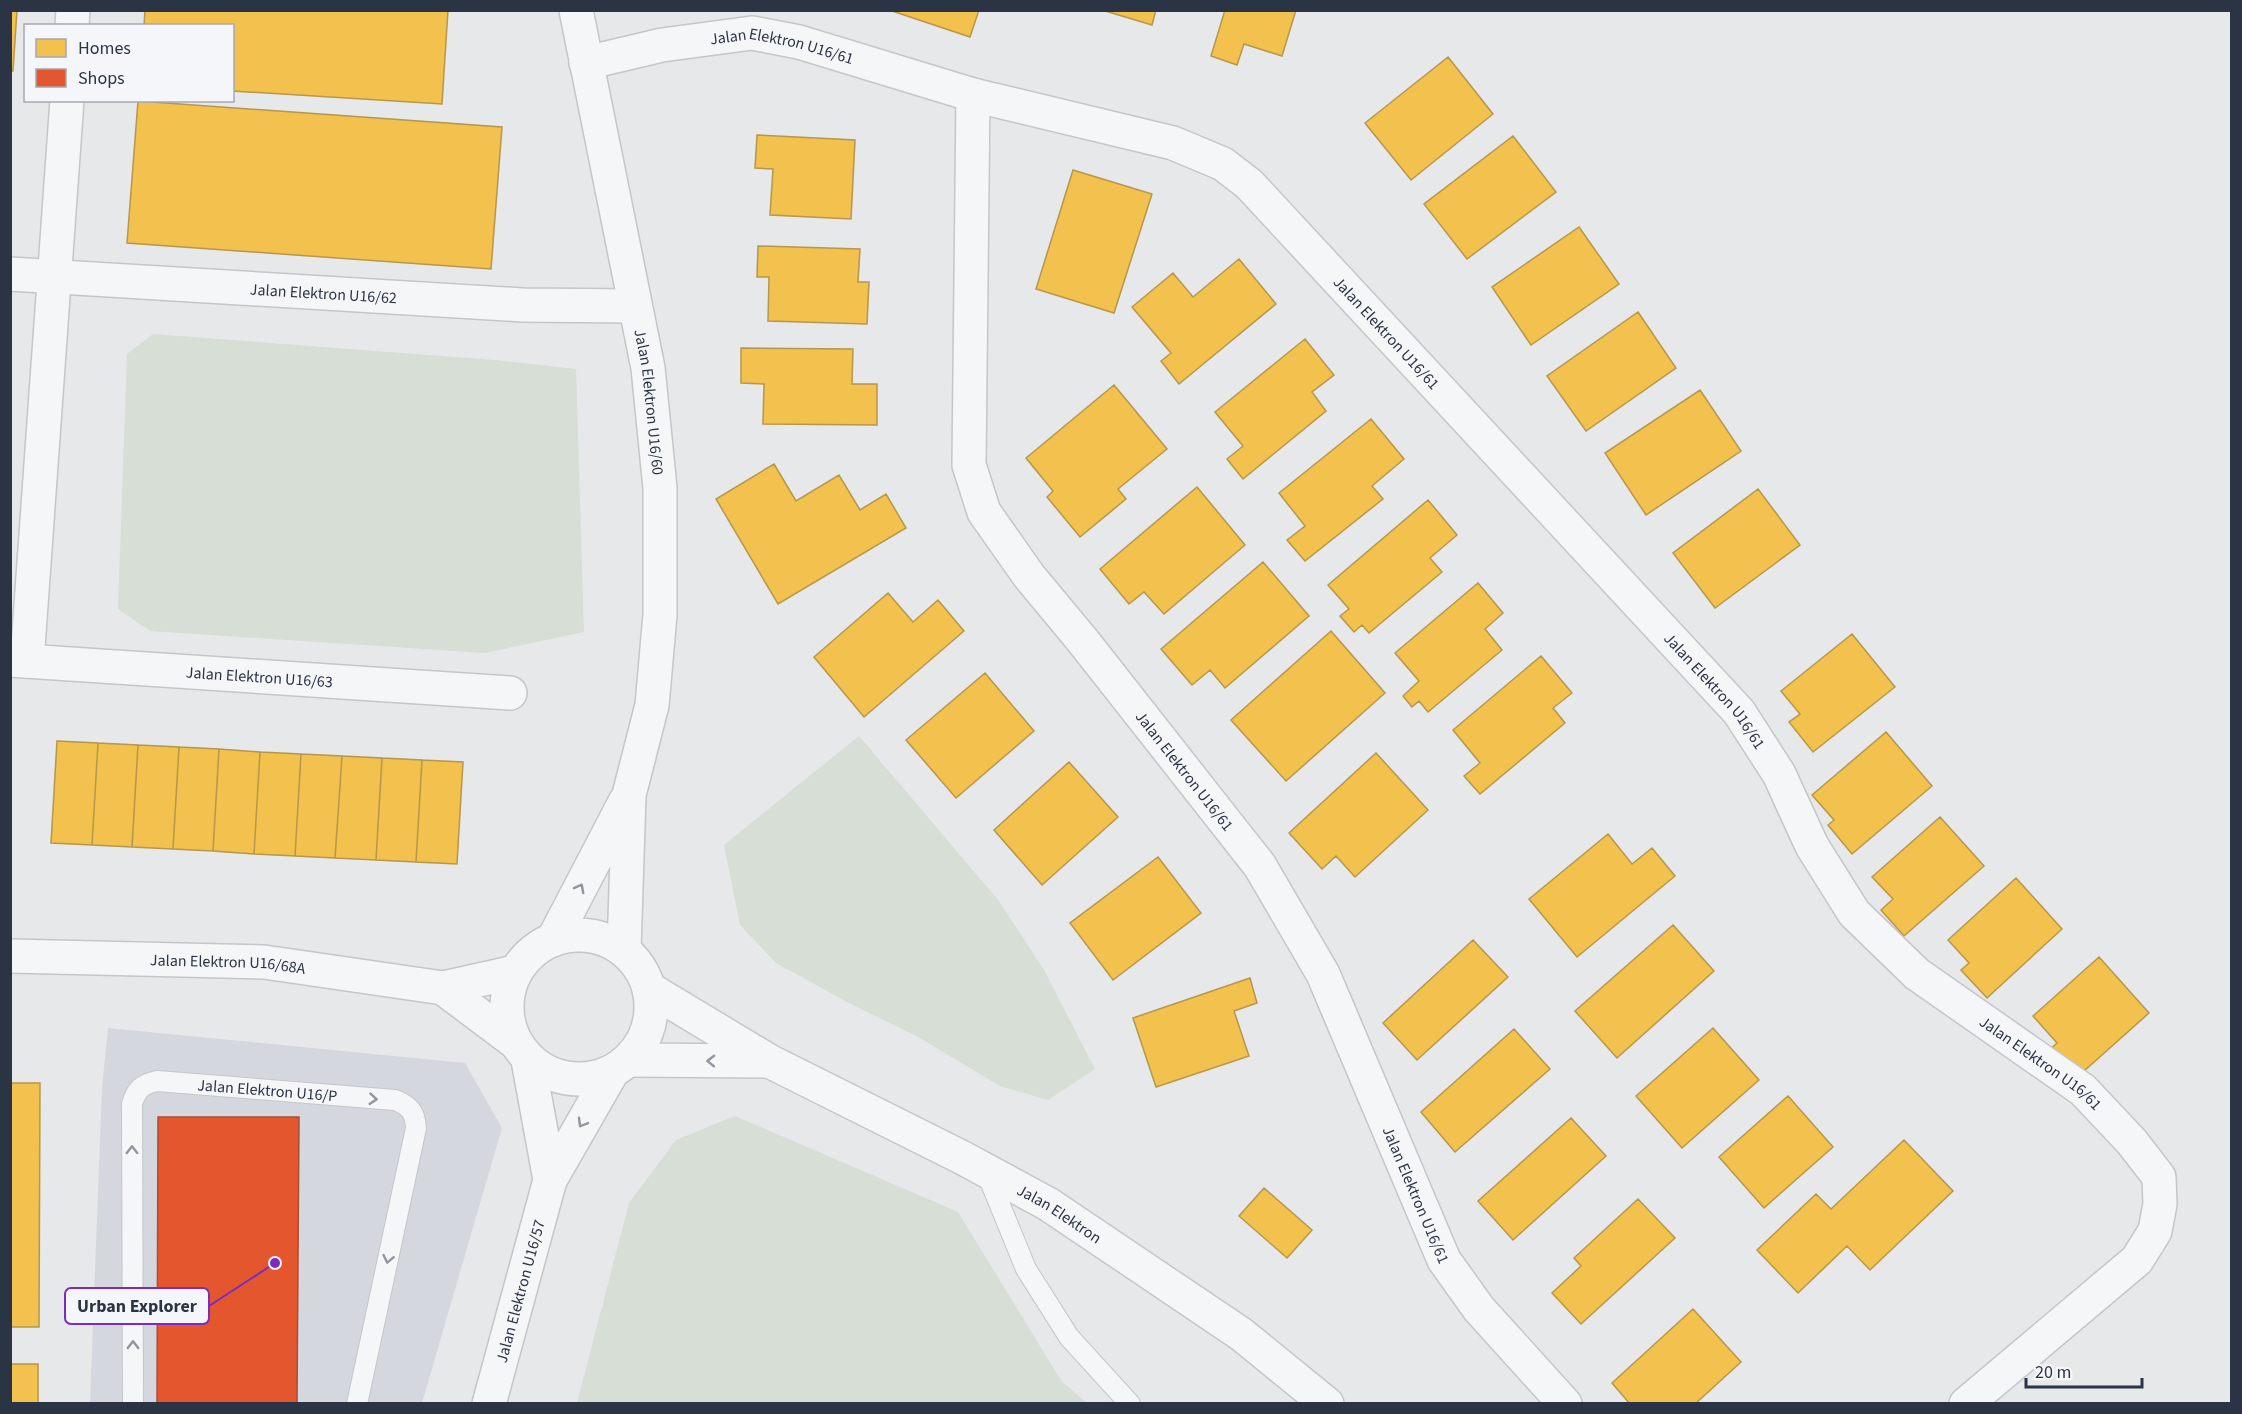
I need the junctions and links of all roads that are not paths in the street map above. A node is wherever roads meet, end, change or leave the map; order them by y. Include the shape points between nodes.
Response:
1 (576, 10) edge
2 (586, 63) junction
3 (972, 95) junction
4 (67, 102) edge
5 (10, 274) edge
6 (54, 276) junction
7 (635, 306) junction
8 (19, 661) edge
9 (510, 693) dead end
10 (629, 795) junction
11 (553, 940) junction
12 (624, 950) junction
13 (10, 956) edge
14 (515, 972) junction
15 (443, 988) junction
16 (651, 990) junction
17 (522, 1051) junction
18 (769, 1061) junction
19 (621, 1066) junction
20 (985, 1170) junction
21 (550, 1180) junction
22 (133, 1404) edge
23 (357, 1404) edge
24 (489, 1404) edge
25 (1130, 1404) edge
26 (1327, 1404) edge
27 (1565, 1404) edge
28 (1966, 1404) edge

1 - 2 street, Jalan Elektron U16/60
2 - 3 street, Jalan Elektron U16/61 via 662,45 752,33 799,42
2 - 7 street, Jalan Elektron U16/60
3 - 27 street, Jalan Elektron U16/61 via 969,465 984,512 1029,576 1260,866 1323,974 1444,1260 1479,1309
3 - 28 street, Jalan Elektron U16/61 via 1173,143 1223,164 1249,184 1739,712 1779,774 1812,846 1854,912 1917,974 2083,1090 2159,1177 2155,1231 2137,1260
4 - 6 street
5 - 6 street, Jalan Elektron U16/62
6 - 7 street, Jalan Elektron U16/62 via 523,305
6 - 8 street
7 - 10 street, Jalan Elektron U16/60 via 648,368 660,488 660,615 652,705
8 - 9 street, Jalan Elektron U16/63
11 -> 10 street
10 - 12 street
11 - 12 street via 590,935
11 - 14 street via 532,953
12 - 16 street via 641,968
13 - 15 street, Jalan Elektron U16/68A via 264,962
14 - 15 street, Jalan Elektron U16/68A
14 - 17 street via 507,995 507,1020
15 - 17 street, Jalan Elektron U16/68A
16 - 18 street, Jalan Elektron
16 - 19 street via 652,1015 645,1039
17 - 19 street via 547,1072 568,1079 590,1079
17 - 21 street, Jalan Elektron U16/57
18 -> 19 street, Jalan Elektron
18 - 20 street, Jalan Elektron
19 -> 21 street, Jalan Elektron U16/57
20 - 25 lane via 1026,1269 1070,1337
20 - 26 street, Jalan Elektron via 1048,1204 1241,1334
21 - 24 street, Jalan Elektron U16/57
22 -> 23 lane, Jalan Elektron U16/P via 132,1104 144,1084 157,1081 395,1100 407,1105 415,1115 416,1128

